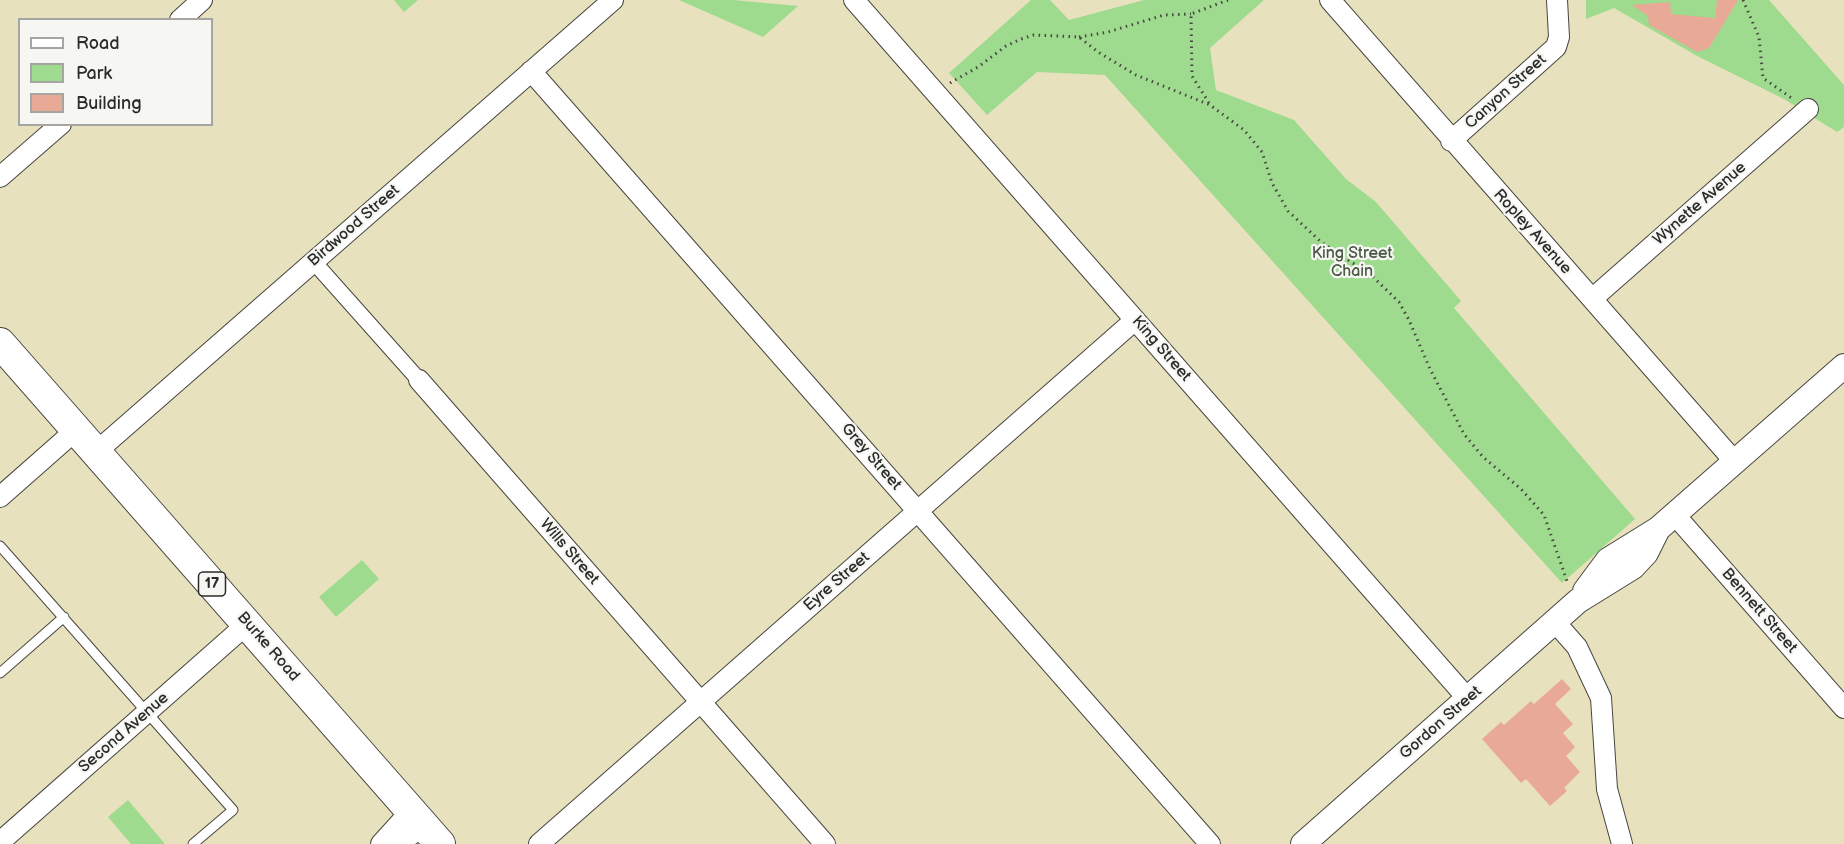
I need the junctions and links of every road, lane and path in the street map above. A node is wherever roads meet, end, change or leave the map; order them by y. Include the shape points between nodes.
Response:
1 (202, 0) edge
2 (613, 0) edge
3 (854, 0) edge
4 (1228, 0) edge
5 (1330, 0) edge
6 (1557, 0) edge
7 (1743, 0) edge
8 (1191, 14) junction
9 (182, 18) edge
10 (1079, 37) junction
11 (531, 71) junction
12 (953, 82) dead end
13 (1210, 105) junction
14 (1808, 109) joint
15 (59, 126) edge
16 (1452, 141) junction
17 (2, 172) edge
18 (313, 261) junction
19 (1592, 298) junction
20 (1135, 320) junction
21 (0, 343) edge
22 (1844, 366) edge
23 (419, 380) joint
24 (76, 430) junction
25 (96, 452) junction
26 (1735, 462) junction
27 (0, 497) edge
28 (918, 511) junction
29 (1666, 522) junction
30 (0, 546) edge
31 (1578, 602) junction
32 (64, 617) junction
33 (1555, 622) junction
34 (247, 624) junction
35 (0, 673) edge
36 (1468, 699) junction
37 (700, 702) junction
38 (1844, 708) edge
39 (147, 713) junction
40 (425, 827) edge
41 (0, 842) edge
42 (194, 844) edge
43 (381, 844) edge
44 (397, 844) edge
45 (539, 844) edge
46 (825, 844) edge
47 (1210, 844) edge
48 (1303, 844) edge
49 (1622, 844) edge

1 - 9 street
2 - 11 street, Birdwood Street
3 - 20 street, King Street
4 - 8 path
5 - 16 street, Ropley Avenue
6 - 16 street, Canyon Street via 1558,42 1551,52
7 - 14 path via 1759,37 1763,78
8 - 10 path via 1152,17
8 - 13 path via 1192,76
10 - 12 path via 1034,35 1021,39
10 - 13 path via 1136,75
11 - 18 street, Birdwood Street
11 - 28 street, Grey Street
13 - 31 path via 1255,141 1288,211 1321,242 1371,275 1399,302 1464,434 1483,457 1521,489 1550,525 1565,579
14 - 19 street, Wynette Avenue
15 - 17 street
16 - 19 street, Ropley Avenue
18 - 23 street, Wills Street
18 - 25 street, Birdwood Street
19 - 26 street, Ropley Avenue
20 - 28 street, Eyre Street
20 - 36 street, King Street
21 - 24 main road, Burke Road / 17
22 - 26 street, Gordon Street
23 - 37 street, Wills Street
24 - 25 main road, Burke Road / 17
24 - 27 street
25 - 34 main road, Burke Road / 17
26 - 29 street, Gordon Street
28 - 37 street, Eyre Street
28 - 47 street, Grey Street
29 - 31 street, Gordon Street via 1634,567
29 - 38 street, Bennett Street
30 - 32 lane
31 - 33 street, Gordon Street
32 - 35 lane
32 - 39 lane
33 - 36 street, Gordon Street
33 - 49 street via 1577,647 1601,698 1607,789
34 - 39 street, Second Avenue
34 - 40 main road, Burke Road / 17
36 - 48 street, Gordon Street
37 - 45 street, Eyre Street
37 - 46 street, Wills Street
39 - 41 street, Second Avenue
39 - 42 lane via 233,810
40 - 43 street
40 - 44 street

